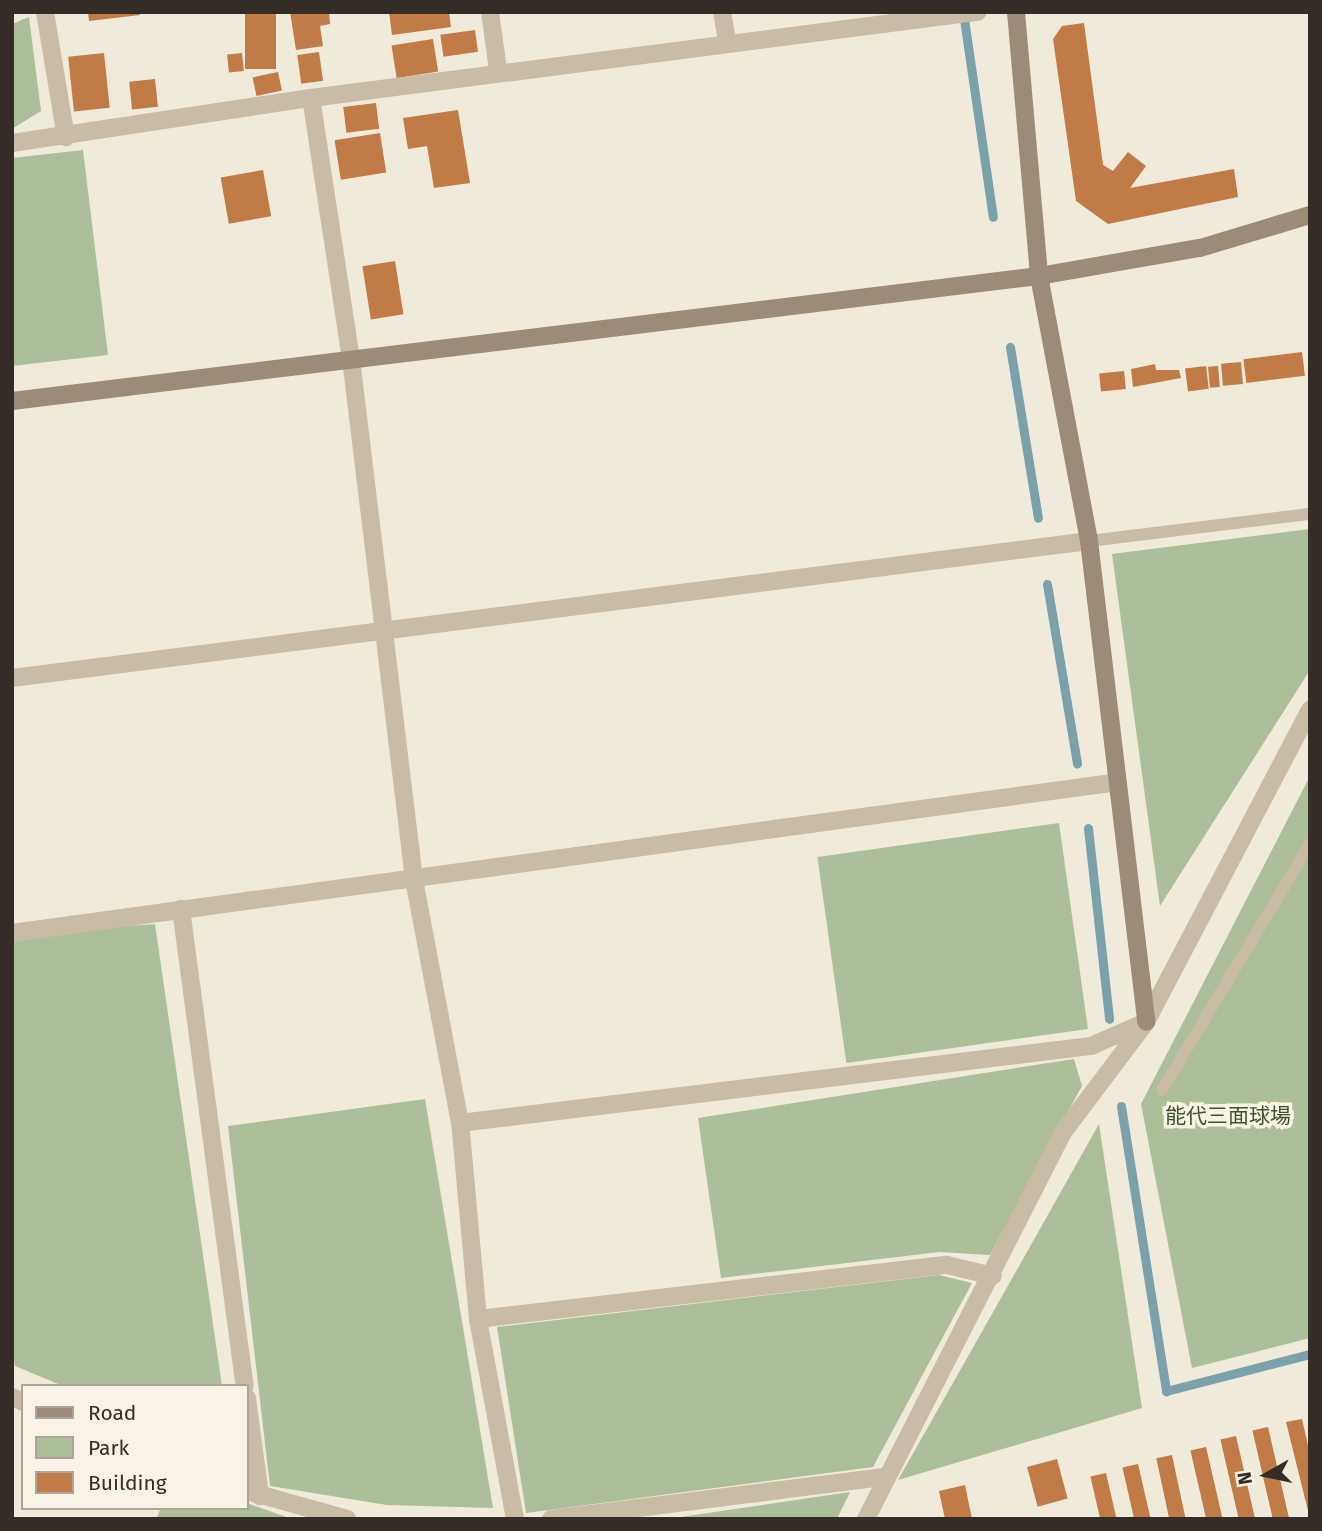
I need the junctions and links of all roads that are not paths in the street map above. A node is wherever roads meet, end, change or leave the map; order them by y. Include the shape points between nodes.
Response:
1 (45, 12) edge
2 (489, 12) edge
3 (722, 12) edge
4 (977, 12) edge
5 (1016, 12) edge
6 (727, 41) junction
7 (498, 70) junction
8 (312, 98) junction
9 (66, 136) junction
10 (12, 143) edge
11 (1310, 215) edge
12 (1039, 276) junction
13 (351, 359) junction
14 (12, 401) edge
15 (1310, 514) edge
16 (1089, 541) junction
17 (386, 632) junction
18 (12, 678) edge
19 (1310, 709) edge
20 (1118, 782) junction
21 (1310, 844) edge
22 (414, 878) junction
23 (181, 909) junction
24 (12, 933) edge
25 (1146, 1022) junction
26 (1162, 1090) dead end
27 (460, 1123) junction
28 (993, 1276) junction
29 (478, 1319) junction
30 (245, 1384) edge
31 (248, 1414) edge
32 (882, 1477) junction
33 (253, 1494) edge
34 (347, 1519) edge
35 (514, 1519) edge
36 (551, 1519) edge
37 (866, 1519) edge

1 - 9 street
2 - 7 street
3 - 6 street
4 - 6 street
5 - 12 street
6 - 7 street
7 - 8 street
8 - 9 street
8 - 13 street
9 - 10 street
11 - 12 street via 1200,248
12 - 13 street
12 - 16 street
13 - 14 street
13 - 17 street
15 - 16 lane
16 - 17 street
16 - 20 street
17 - 18 street
17 - 22 street
19 - 25 street
20 - 22 street
20 - 25 street
21 - 26 lane
22 - 23 street
22 - 27 street
23 - 24 street
23 - 30 street
25 - 27 street via 1091,1046
25 - 28 street via 1064,1131
27 - 29 street
28 - 29 street via 947,1265
28 - 32 street
29 - 35 street
31 - 33 street
32 - 36 street
32 - 37 street
33 - 34 street

